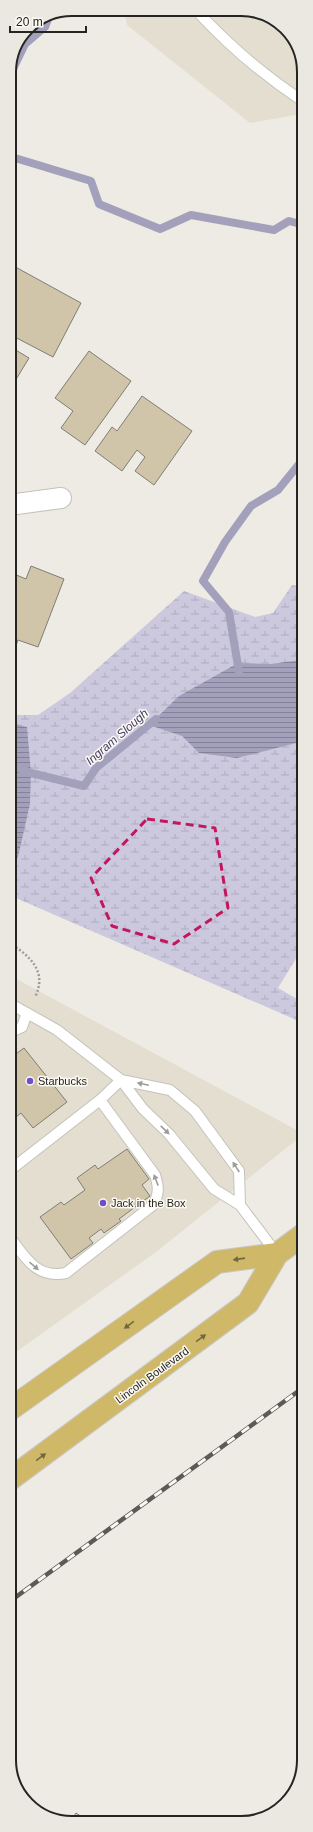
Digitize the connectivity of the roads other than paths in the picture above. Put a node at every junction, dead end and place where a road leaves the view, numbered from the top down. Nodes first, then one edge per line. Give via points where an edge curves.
1 (202, 16) edge
2 (297, 98) edge
3 (61, 498) dead end
4 (16, 504) edge
5 (16, 1007) edge
6 (27, 1013) junction
7 (16, 1030) edge
8 (121, 1080) junction
9 (100, 1100) junction
10 (16, 1166) edge
11 (240, 1205) junction
12 (297, 1239) edge
13 (16, 1245) edge
14 (277, 1254) junction
15 (16, 1405) edge
16 (16, 1475) edge

1 - 2 lane via 268,79
3 - 4 street
5 - 6 lane
6 - 7 lane via 22,1028
6 - 8 lane via 57,1030
8 - 9 lane
8 -> 11 lane via 143,1110 169,1134 214,1189
11 -> 8 lane via 239,1171 195,1111 170,1090
9 - 10 lane
13 -> 9 lane via 30,1262 47,1274 66,1273 153,1205 158,1197 155,1175
11 - 14 lane
12 - 14 main road, Lincoln Boulevard
14 -> 15 main road, Lincoln Boulevard via 218,1262
16 -> 14 main road, Lincoln Boulevard via 248,1304

